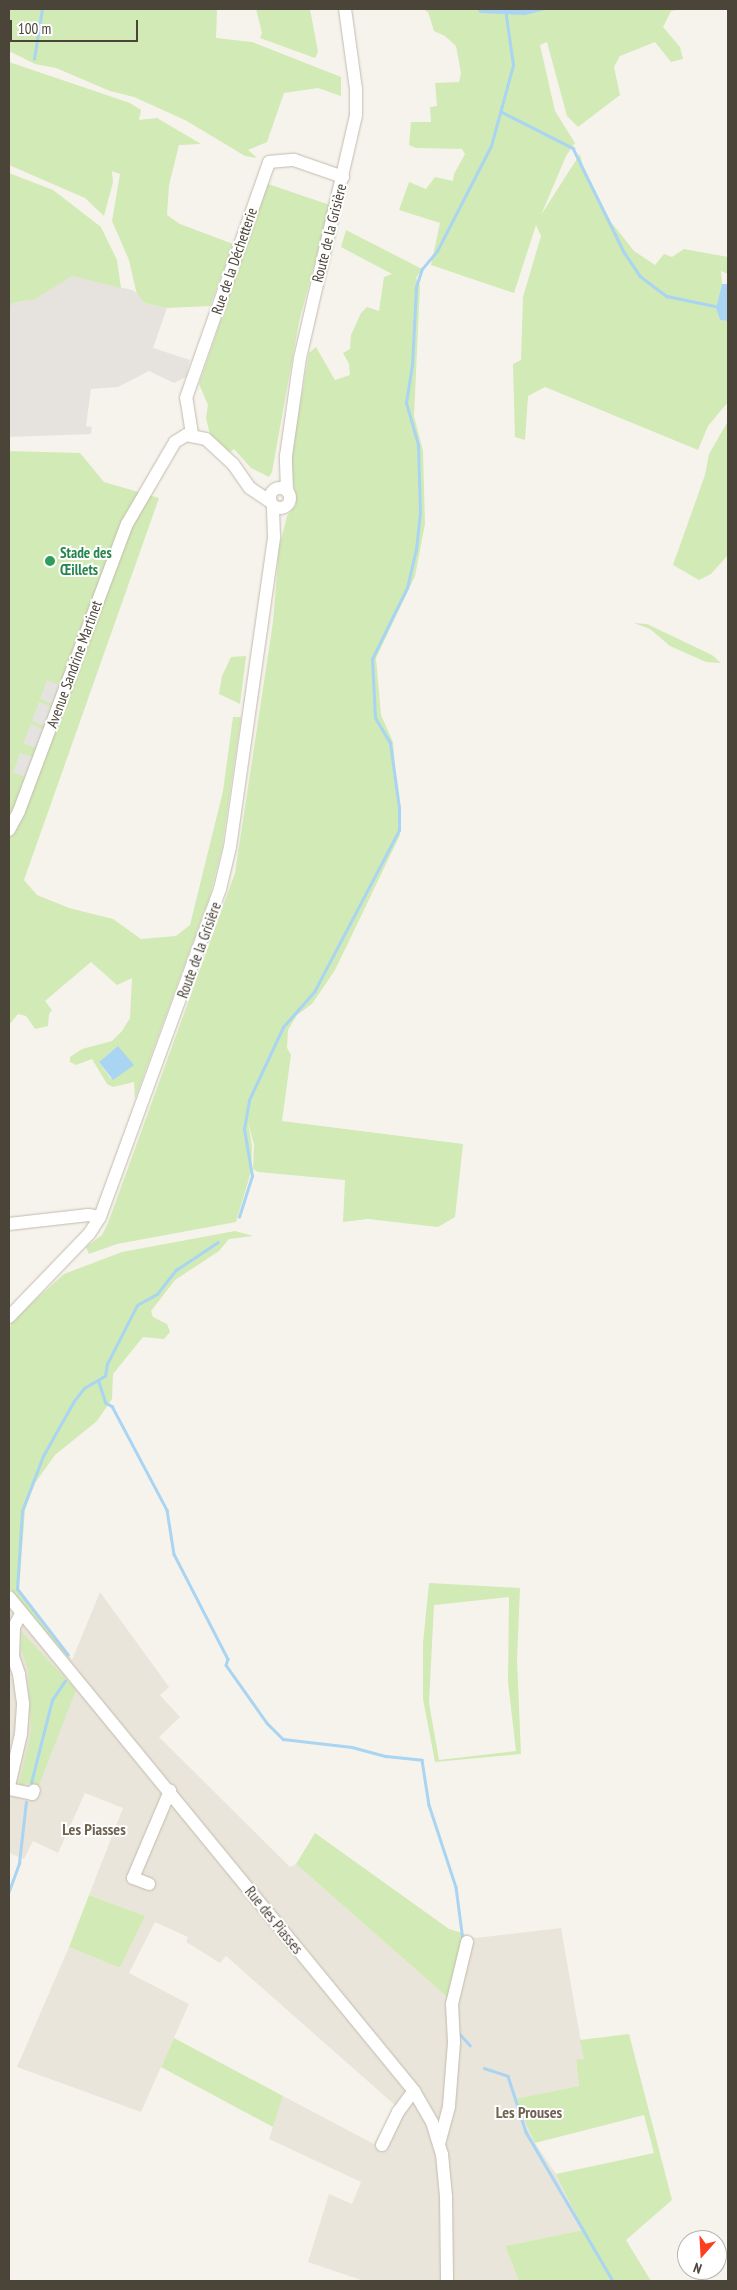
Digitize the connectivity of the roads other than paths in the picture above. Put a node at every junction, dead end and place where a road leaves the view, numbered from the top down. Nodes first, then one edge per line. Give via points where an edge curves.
1 (345, 9) edge
2 (343, 177) junction
3 (192, 434) junction
4 (277, 497) junction
5 (9, 830) edge
6 (100, 1217) junction
7 (9, 1224) edge
8 (9, 1317) edge
9 (9, 1597) edge
10 (22, 1614) junction
11 (9, 1788) edge
12 (34, 1790) dead end
13 (170, 1791) junction
14 (149, 1884) dead end
15 (467, 1942) dead end
16 (414, 2091) junction
17 (439, 2144) junction
18 (382, 2145) dead end
19 (447, 2281) edge

1 - 2 street, Route de la Grisière via 356,89 356,116
2 - 3 street, Rue de la Déchetterie via 294,160 269,162 186,398
2 - 4 street, Route de la Grisière via 300,358
3 - 4 street via 216,446 254,492
3 - 5 street, Avenue Sandrine Martinet via 175,442 127,524
4 - 6 street, Route de la Grisière via 230,847 220,888
6 - 7 street via 88,1215
6 - 8 street, Route de la Grisière via 89,1234
9 - 10 street, Rue des Piasses
10 - 11 street via 14,1627 13,1657 23,1703 21,1734
10 - 13 street, Rue des Piasses
11 - 12 street via 32,1794
13 - 14 street via 133,1878
13 - 16 street, Rue des Piasses
15 - 17 street via 452,2004 454,2042 449,2106
16 - 17 street, Rue des Piasses via 432,2122
16 - 18 street via 398,2112
17 - 19 street, Rue des Piasses via 446,2196

